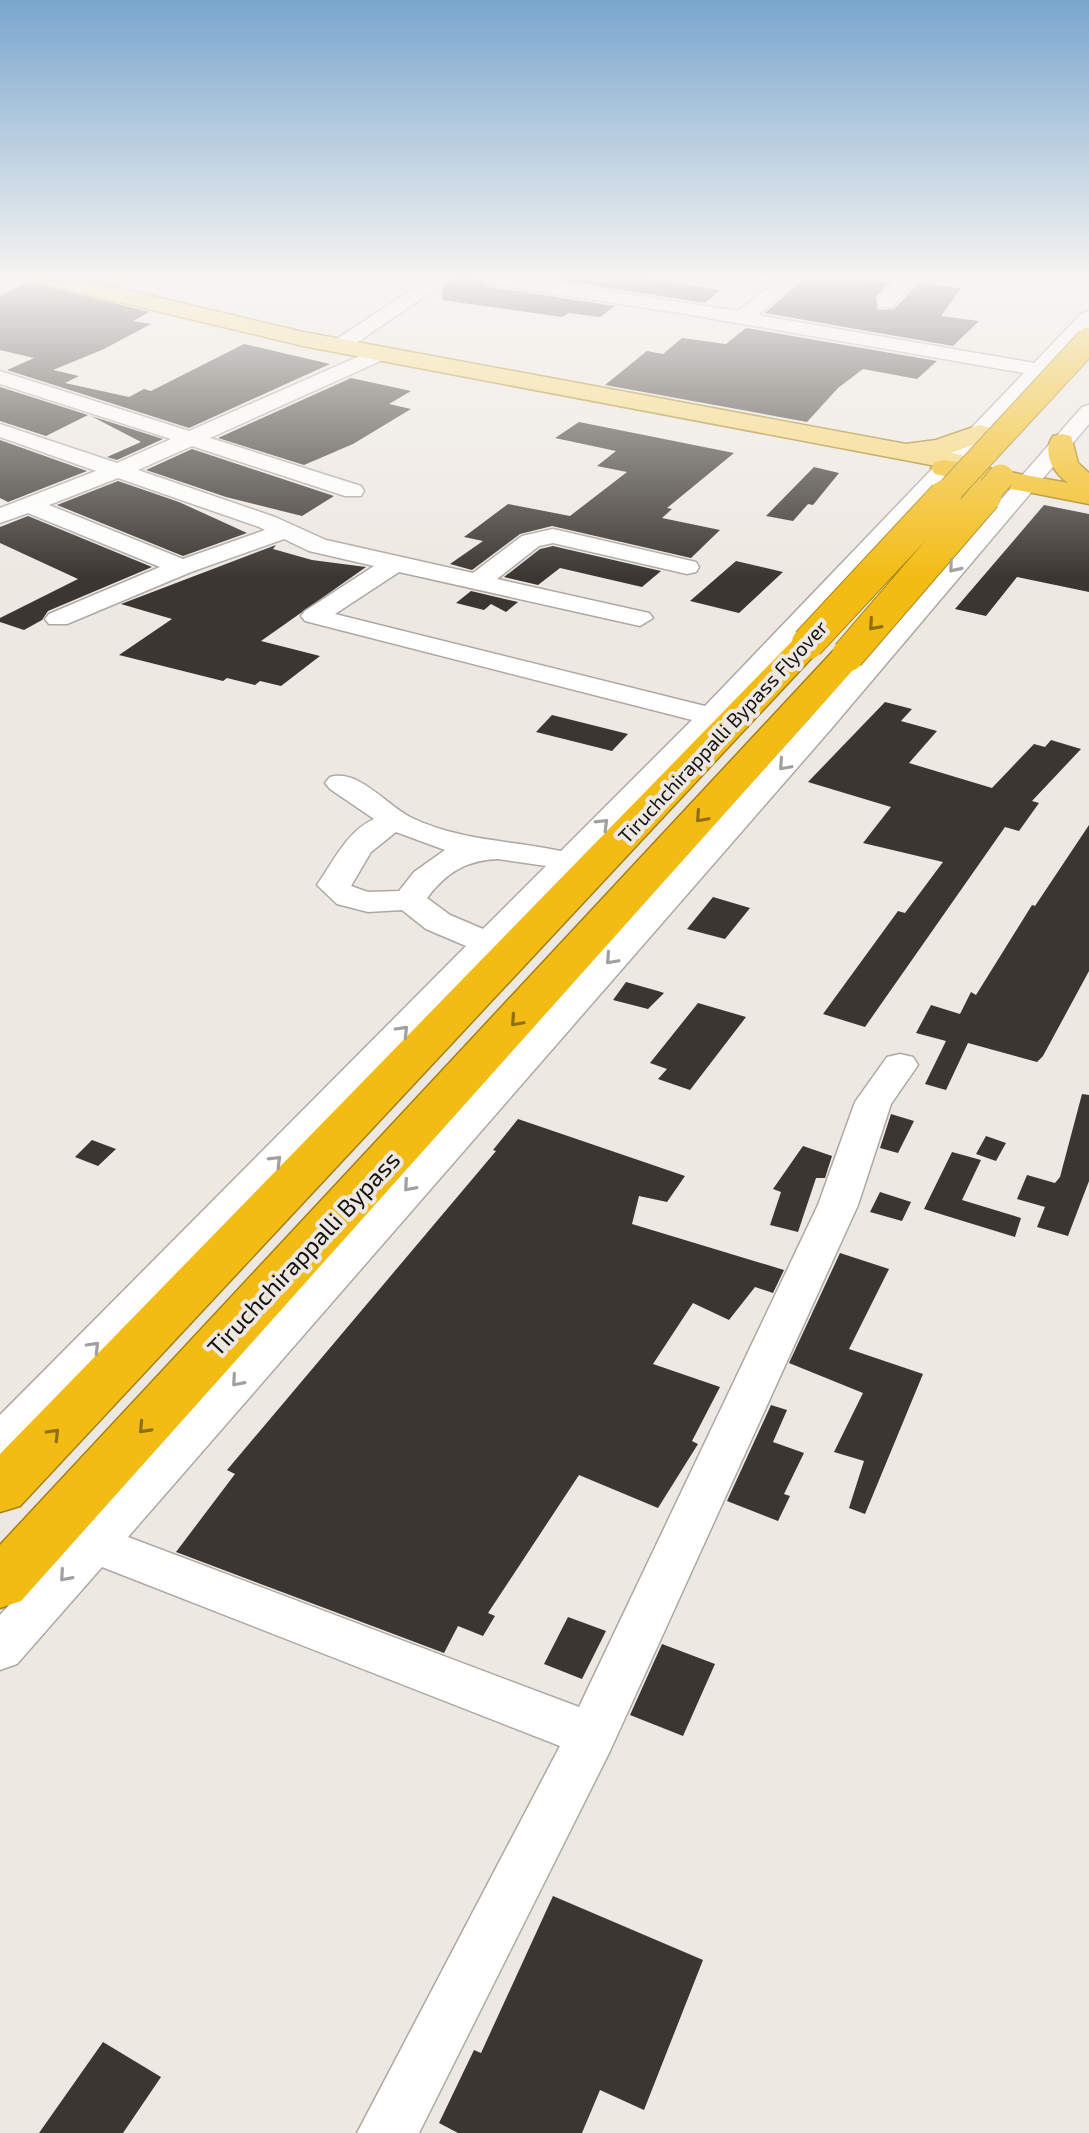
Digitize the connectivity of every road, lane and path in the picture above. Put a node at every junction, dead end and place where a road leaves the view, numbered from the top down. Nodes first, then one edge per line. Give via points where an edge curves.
1 (5, 379) edge
2 (325, 379) edge
3 (506, 379) edge
4 (1033, 379) edge
5 (1053, 379) edge
6 (1086, 379) edge
7 (1089, 411) edge
8 (0, 430) edge
9 (979, 433) junction
10 (193, 438) junction
11 (1062, 442) junction
12 (895, 455) junction
13 (116, 471) junction
14 (942, 472) junction
15 (1028, 480) junction
16 (1089, 485) edge
17 (353, 491) dead end
18 (1089, 496) edge
19 (1089, 502) edge
20 (30, 506) junction
21 (1004, 508) junction
22 (0, 516) edge
23 (285, 531) junction
24 (394, 564) junction
25 (182, 567) junction
26 (687, 567) dead end
27 (478, 581) junction
28 (640, 618) dead end
29 (58, 619) dead end
30 (711, 716) junction
31 (340, 783) dead end
32 (399, 823) junction
33 (471, 849) junction
34 (566, 861) junction
35 (409, 900) junction
36 (606, 922) joint
37 (488, 943) junction
38 (900, 1065) dead end
39 (351, 1105) junction
40 (0, 1443) edge
41 (0, 1490) edge
42 (94, 1544) junction
43 (0, 1584) edge
44 (0, 1649) edge
45 (592, 1735) junction
46 (387, 2133) edge

1 - 10 street
2 - 10 street
3 - 12 main road
4 - 9 street
5 - 39 highway, Tiruchchirappalli Bypass Flyover, bridge via 808,643
6 -> 36 highway, Tiruchchirappalli Bypass Flyover, bridge via 848,655
7 - 11 street
8 - 13 street
9 - 12 main road
9 - 14 street
10 - 13 street
10 - 17 street
11 - 15 street
11 - 16 highway via 1062,463
12 - 14 main road via 918,471
13 - 20 street
13 - 23 street
14 - 15 highway
14 - 30 street
15 - 16 highway
15 - 18 highway
15 - 21 street
19 - 21 highway via 1046,498
20 - 22 street
20 - 25 street
21 -> 42 street via 821,723
23 - 24 street via 318,546
23 - 25 street
24 - 27 street
24 - 30 street via 314,616
25 - 29 street
26 - 27 street via 553,536 540,537
27 - 28 street
34 -> 30 street
31 - 32 street
32 - 33 street
32 - 35 street via 374,830 333,885 352,899
33 - 34 street
33 - 35 street via 436,866
34 - 37 street
35 - 37 street via 438,922
36 -> 43 highway, Tiruchchirappalli Bypass
39 -> 37 street
38 - 45 street via 873,1102 838,1205
40 -> 39 street
41 -> 39 highway
42 -> 44 street
42 - 45 street
45 - 46 street

